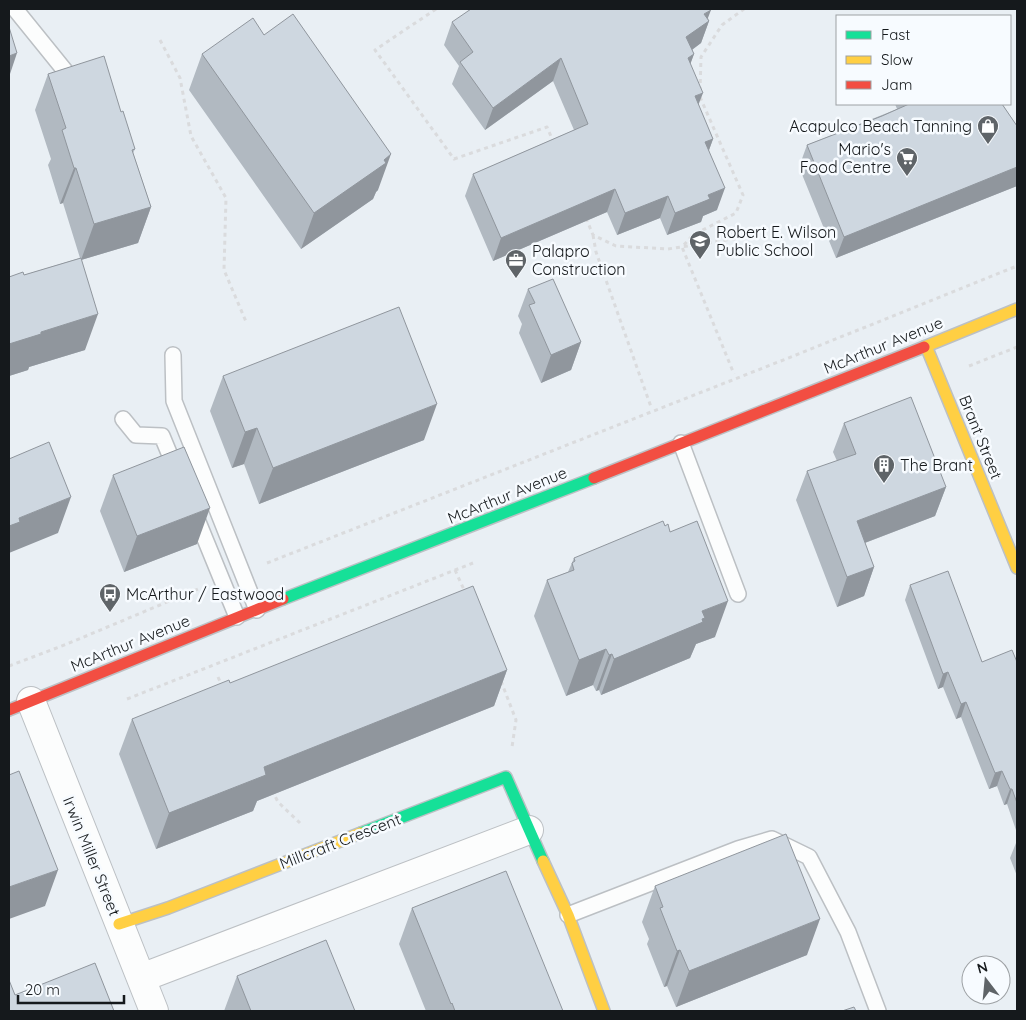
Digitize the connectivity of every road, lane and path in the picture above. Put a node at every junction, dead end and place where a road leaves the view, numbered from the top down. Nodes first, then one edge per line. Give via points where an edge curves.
1 (15, 9) edge
2 (436, 9) edge
3 (744, 9) edge
4 (160, 40) dead end
5 (66, 72) edge
6 (555, 145) edge
7 (585, 217) edge
8 (593, 235) junction
9 (746, 237) dead end
10 (682, 247) junction
11 (1017, 266) edge
12 (1017, 309) edge
13 (247, 324) dead end
14 (926, 346) junction
15 (173, 355) dead end
16 (734, 374) dead end
17 (651, 407) dead end
18 (123, 419) dead end
19 (681, 443) junction
20 (180, 480) edge
21 (188, 497) edge
22 (442, 538) junction
23 (1014, 549) edge
24 (1017, 568) edge
25 (242, 573) junction
26 (222, 580) junction
27 (738, 594) dead end
28 (468, 600) edge
29 (256, 610) junction
30 (238, 617) junction
31 (9, 666) edge
32 (498, 674) edge
33 (218, 677) dead end
34 (225, 694) edge
35 (20, 706) edge
36 (506, 777) junction
37 (270, 786) edge
38 (529, 830) junction
39 (328, 846) junction
40 (568, 915) junction
41 (119, 924) junction
42 (141, 978) junction
43 (154, 1011) edge
44 (604, 1011) edge
45 (878, 1011) edge

1 - 5 lane
2 - 6 path via 375,50 454,159 547,127
3 - 10 path via 722,25 701,57 700,98 743,195 736,213 693,236
4 - 13 path via 180,78 191,136 226,198 224,270
7 - 8 path
8 - 10 path via 616,246 668,250
8 - 17 path via 596,252
9 - 10 path
10 - 16 path
11 - 25 path
12 - 14 main road, McArthur Avenue
14 - 19 main road, McArthur Avenue
14 - 23 main road, Brant Street
15 - 25 lane via 174,402
18 - 20 lane via 136,434 162,436
19 - 22 main road, McArthur Avenue
19 - 27 lane
21 - 26 lane
22 - 28 path
22 - 29 main road, McArthur Avenue
23 - 24 main road, Brant Street
25 - 29 lane
26 - 30 lane
26 - 31 path
29 - 30 main road, McArthur Avenue
30 - 35 main road, McArthur Avenue
32 - 36 path via 516,720
33 - 34 path
35 - 41 street, Irwin Miller Street
36 - 38 main road
36 - 39 main road, Millcraft Crescent
37 - 39 path via 278,802
38 - 40 main road
38 - 42 street
39 - 41 main road, Millcraft Crescent
40 - 44 main road
40 - 45 lane via 772,839 809,857 848,932
41 - 42 street, Irwin Miller Street
42 - 43 street, Irwin Miller Street

